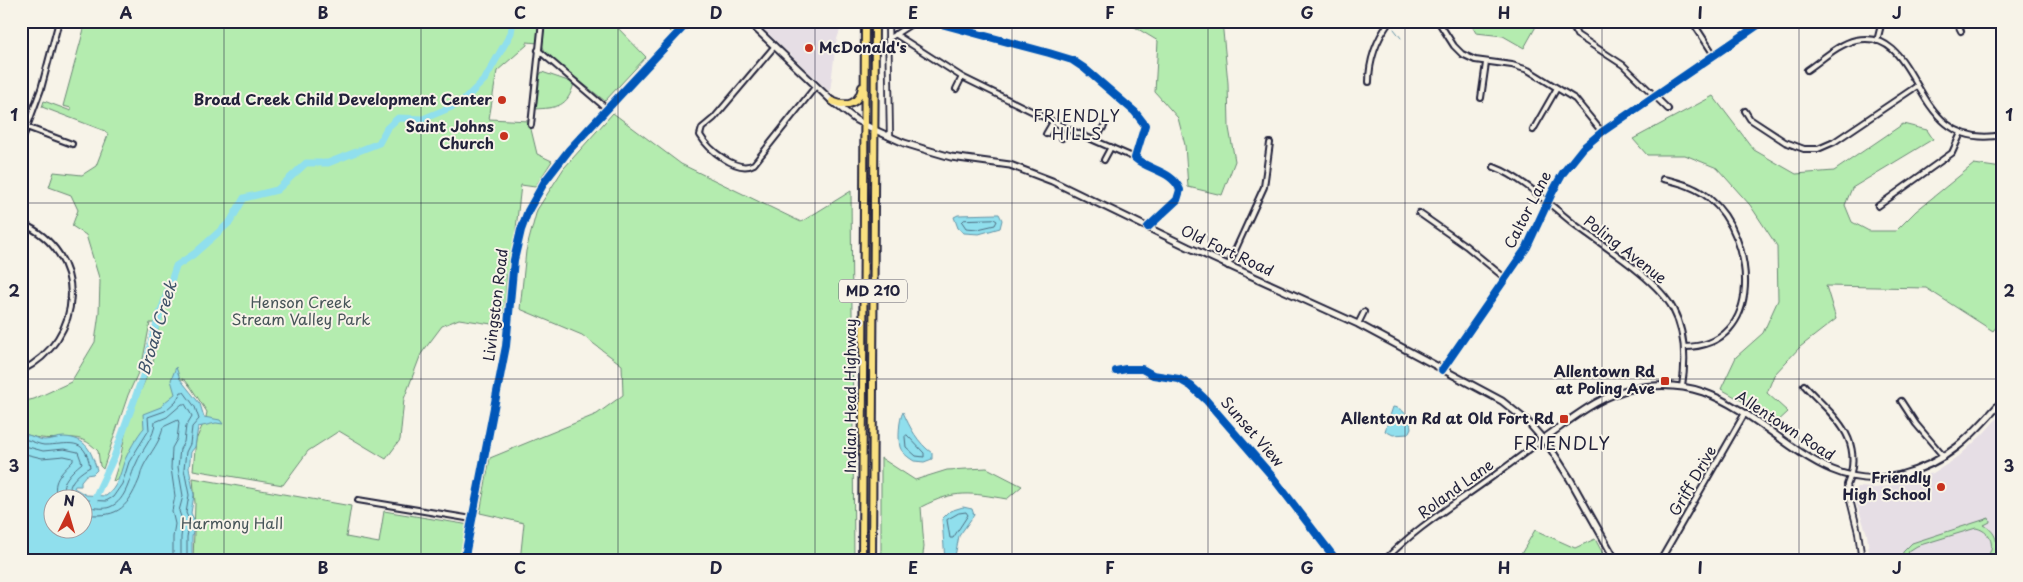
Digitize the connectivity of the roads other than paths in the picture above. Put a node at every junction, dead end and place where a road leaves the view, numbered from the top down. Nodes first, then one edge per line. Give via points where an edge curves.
1 (59, 21) edge
2 (542, 21) edge
3 (689, 21) edge
4 (748, 21) edge
5 (865, 21) edge
6 (875, 21) edge
7 (888, 21) edge
8 (916, 21) edge
9 (930, 21) edge
10 (1390, 21) edge
11 (1438, 21) edge
12 (1577, 21) edge
13 (1692, 21) edge
14 (1764, 21) edge
15 (1882, 21) edge
16 (1956, 21) edge
17 (1961, 31) dead end
18 (895, 34) junction
19 (888, 39) junction
20 (1877, 41) junction
21 (774, 47) junction
22 (538, 50) junction
23 (1714, 55) junction
24 (1486, 63) junction
25 (1807, 70) dead end
26 (865, 71) junction
27 (962, 77) junction
28 (1369, 82) dead end
29 (816, 86) junction
30 (1918, 86) junction
31 (1557, 88) junction
32 (956, 89) dead end
33 (1656, 96) junction
34 (1482, 98) dead end
35 (832, 102) junction
36 (607, 109) junction
37 (1668, 109) dead end
38 (1745, 111) dead end
39 (1053, 122) junction
40 (864, 124) junction
41 (21, 125) edge
42 (531, 125) dead end
43 (1104, 126) dead end
44 (27, 128) junction
45 (1068, 129) junction
46 (875, 130) junction
47 (1533, 130) dead end
48 (1602, 132) junction
49 (1961, 133) junction
50 (1046, 134) dead end
51 (2002, 135) edge
52 (890, 137) junction
53 (1062, 138) dead end
54 (1094, 140) junction
55 (21, 143) edge
56 (1270, 143) dead end
57 (72, 144) dead end
58 (1111, 147) junction
59 (1134, 158) junction
60 (1104, 160) dead end
61 (1494, 167) dead end
62 (1663, 179) dead end
63 (1547, 203) junction
64 (1878, 206) dead end
65 (1419, 214) dead end
66 (21, 223) edge
67 (1148, 227) junction
68 (1228, 266) junction
69 (1506, 279) junction
70 (1364, 312) dead end
71 (1358, 324) junction
72 (1684, 347) junction
73 (1442, 370) junction
74 (21, 371) edge
75 (1116, 371) dead end
76 (1804, 385) dead end
77 (1682, 387) junction
78 (1901, 401) dead end
79 (2002, 401) edge
80 (1745, 413) junction
81 (1543, 439) junction
82 (1944, 457) junction
83 (1850, 477) junction
84 (358, 500) dead end
85 (472, 519) junction
86 (464, 561) edge
87 (862, 561) edge
88 (872, 561) edge
89 (1337, 561) edge
90 (1384, 561) edge
91 (1616, 561) edge
92 (1660, 561) edge
93 (1862, 561) edge

1 - 44 street via 42,89
2 - 22 street
3 - 36 main road, Livingston Road
4 - 21 main road, Old Fort Road
5 - 26 highway, Indian Head Highway / MD 210
6 - 46 highway, Indian Head Highway / MD 210
7 - 19 street
8 - 18 street
9 - 59 street via 1062,56 1084,68 1144,122 1145,129
10 - 28 street via 1375,48
11 - 24 street via 1462,54
12 - 33 street via 1574,29 1577,35 1623,65
13 - 23 street
14 - 23 street, Caltor Lane
15 - 20 street
16 - 17 street
18 - 19 street
18 - 27 street
19 - 52 street
20 - 25 street via 1850,42
20 - 30 street via 1898,54
21 - 29 main road, Old Fort Road
21 - 29 street via 702,128 700,135 705,142 730,163 748,168
22 - 36 street
22 - 42 street
23 - 33 street, Caltor Lane
24 - 31 street via 1518,66
24 - 34 street
26 - 35 highway via 858,100 849,105
26 - 40 highway, Indian Head Highway / MD 210
27 - 32 street
27 - 39 street
29 - 35 main road, Old Fort Road
30 - 38 street via 1839,139 1818,149 1804,149 1785,142 1750,119
30 - 49 street via 1944,123
31 - 47 street
31 - 48 street via 1580,104
33 - 37 street
33 - 48 street, Caltor Lane
35 - 40 main road, Old Fort Road
36 - 85 main road, Livingston Road via 549,175 521,230 513,268 505,355
39 - 45 street
39 - 50 street
40 - 46 main road, Old Fort Road
40 - 87 highway, Indian Head Highway / MD 210
41 - 44 street
43 - 54 street
44 - 55 street
44 - 57 street
45 - 53 street
45 - 54 street
46 - 52 main road, Old Fort Road
46 - 88 highway, Indian Head Highway / MD 210
48 - 63 street, Caltor Lane via 1570,163
49 - 51 street via 1987,137
49 - 64 street via 1952,154
52 - 67 main road, Old Fort Road via 944,155 1020,168
54 - 58 street
56 - 68 street via 1264,187
58 - 59 street
58 - 60 street
59 - 67 street via 1168,176 1180,190 1177,200
61 - 63 street, Poling Avenue via 1509,173
62 - 72 street via 1695,189 1716,204 1734,231 1746,268 1742,304 1733,324 1714,341
63 - 69 street, Caltor Lane via 1532,238
63 - 72 street, Poling Avenue via 1662,294 1676,315
65 - 69 street
66 - 74 street via 45,236 53,245 67,270 72,297 69,318 60,337 39,360
67 - 68 main road, Old Fort Road
68 - 71 main road, Old Fort Road
69 - 73 street, Caltor Lane
70 - 71 street
71 - 73 main road, Old Fort Road
72 - 77 street, Poling Avenue
73 - 81 main road, Old Fort Road via 1513,409
75 - 89 street, Sunset View via 1142,369 1153,375 1179,379 1191,386 1271,475
76 - 83 street via 1842,426 1850,440 1854,458
77 - 80 main road, Allentown Road via 1715,397
77 - 81 main road, Allentown Road via 1647,386 1616,393 1588,407
78 - 82 street
79 - 82 main road, Allentown Road via 1967,440
80 - 83 main road, Allentown Road via 1822,466
80 - 92 street, Griff Drive
81 - 90 street, Roland Lane via 1457,500
81 - 91 main road, Old Fort Road via 1570,478
82 - 83 main road, Allentown Road via 1895,476 1877,479
83 - 93 street via 1848,492
84 - 85 street
85 - 86 main road, Livingston Road

